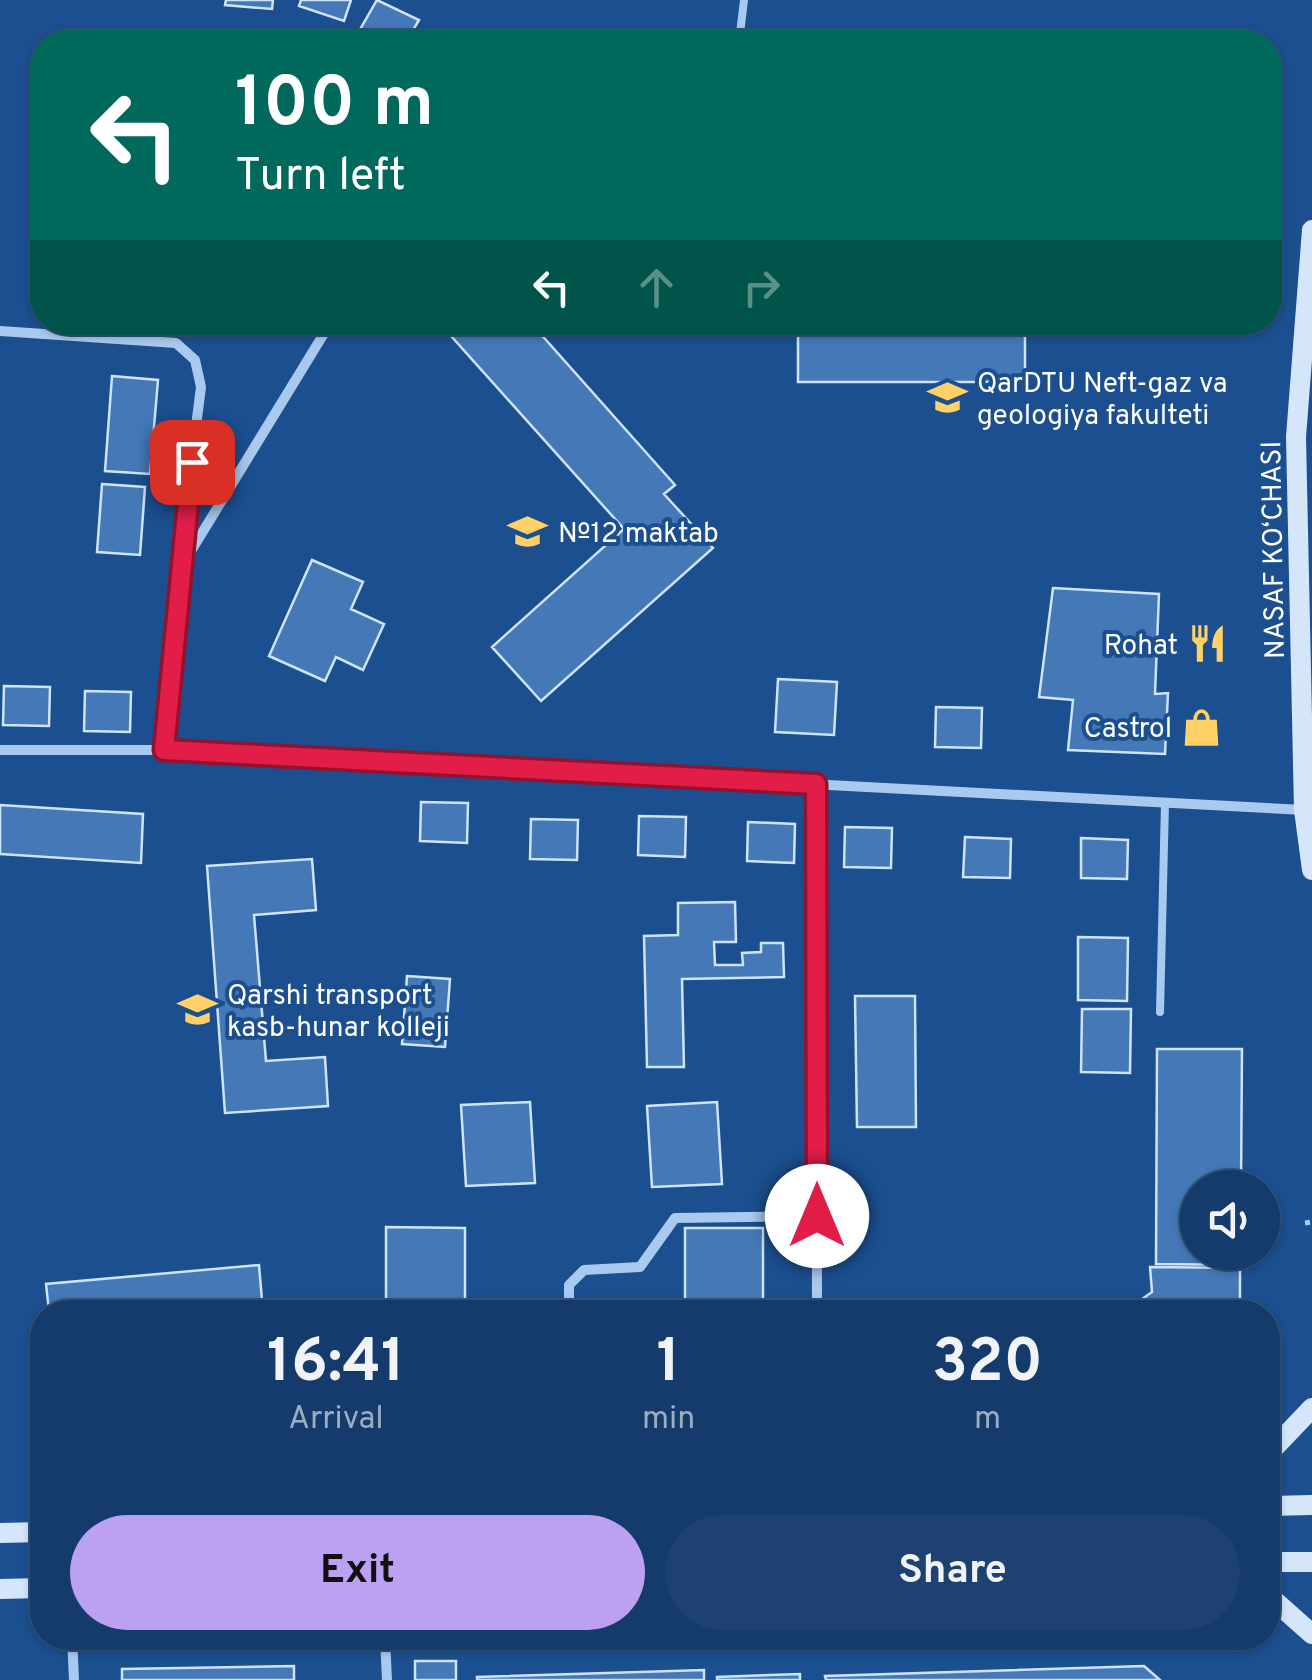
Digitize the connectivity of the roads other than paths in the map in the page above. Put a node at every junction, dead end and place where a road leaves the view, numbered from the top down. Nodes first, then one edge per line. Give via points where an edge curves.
1 (744, 0) edge
2 (740, 30) edge
3 (1312, 230) edge
4 (0, 331) edge
5 (30, 333) edge
6 (59, 335) edge
7 (323, 335) edge
8 (177, 575) junction
9 (0, 750) edge
10 (164, 750) junction
11 (816, 784) junction
12 (1165, 803) junction
13 (1304, 810) junction
14 (1312, 870) edge
15 (1160, 1012) dead end
16 (817, 1216) junction
17 (569, 1300) edge
18 (817, 1300) edge
19 (1312, 1408) edge
20 (1280, 1441) edge
21 (1280, 1506) edge
22 (1312, 1506) edge
23 (30, 1532) edge
24 (0, 1533) edge
25 (1280, 1562) edge
26 (1312, 1562) edge
27 (30, 1588) edge
28 (0, 1589) edge
29 (1280, 1606) edge
30 (1312, 1634) edge
31 (73, 1650) edge
32 (386, 1650) edge
33 (74, 1680) edge
34 (387, 1680) edge

1 - 2 lane
3 - 13 main road, NASAF KO‘CHASI via 1296,437
4 - 5 street
6 - 8 street via 176,343 195,360 201,387
7 - 8 street
8 - 10 street
9 - 10 street
10 - 11 street
11 - 12 street
11 - 16 street
12 - 13 street
12 - 15 lane
13 - 14 main road, NASAF KO‘CHASI
16 - 17 street via 676,1218 640,1267 584,1270 569,1286
16 - 18 street
19 - 20 main road
21 - 22 main road
23 - 24 main road
25 - 26 main road
27 - 28 main road
29 - 30 main road
31 - 33 street
32 - 34 street

